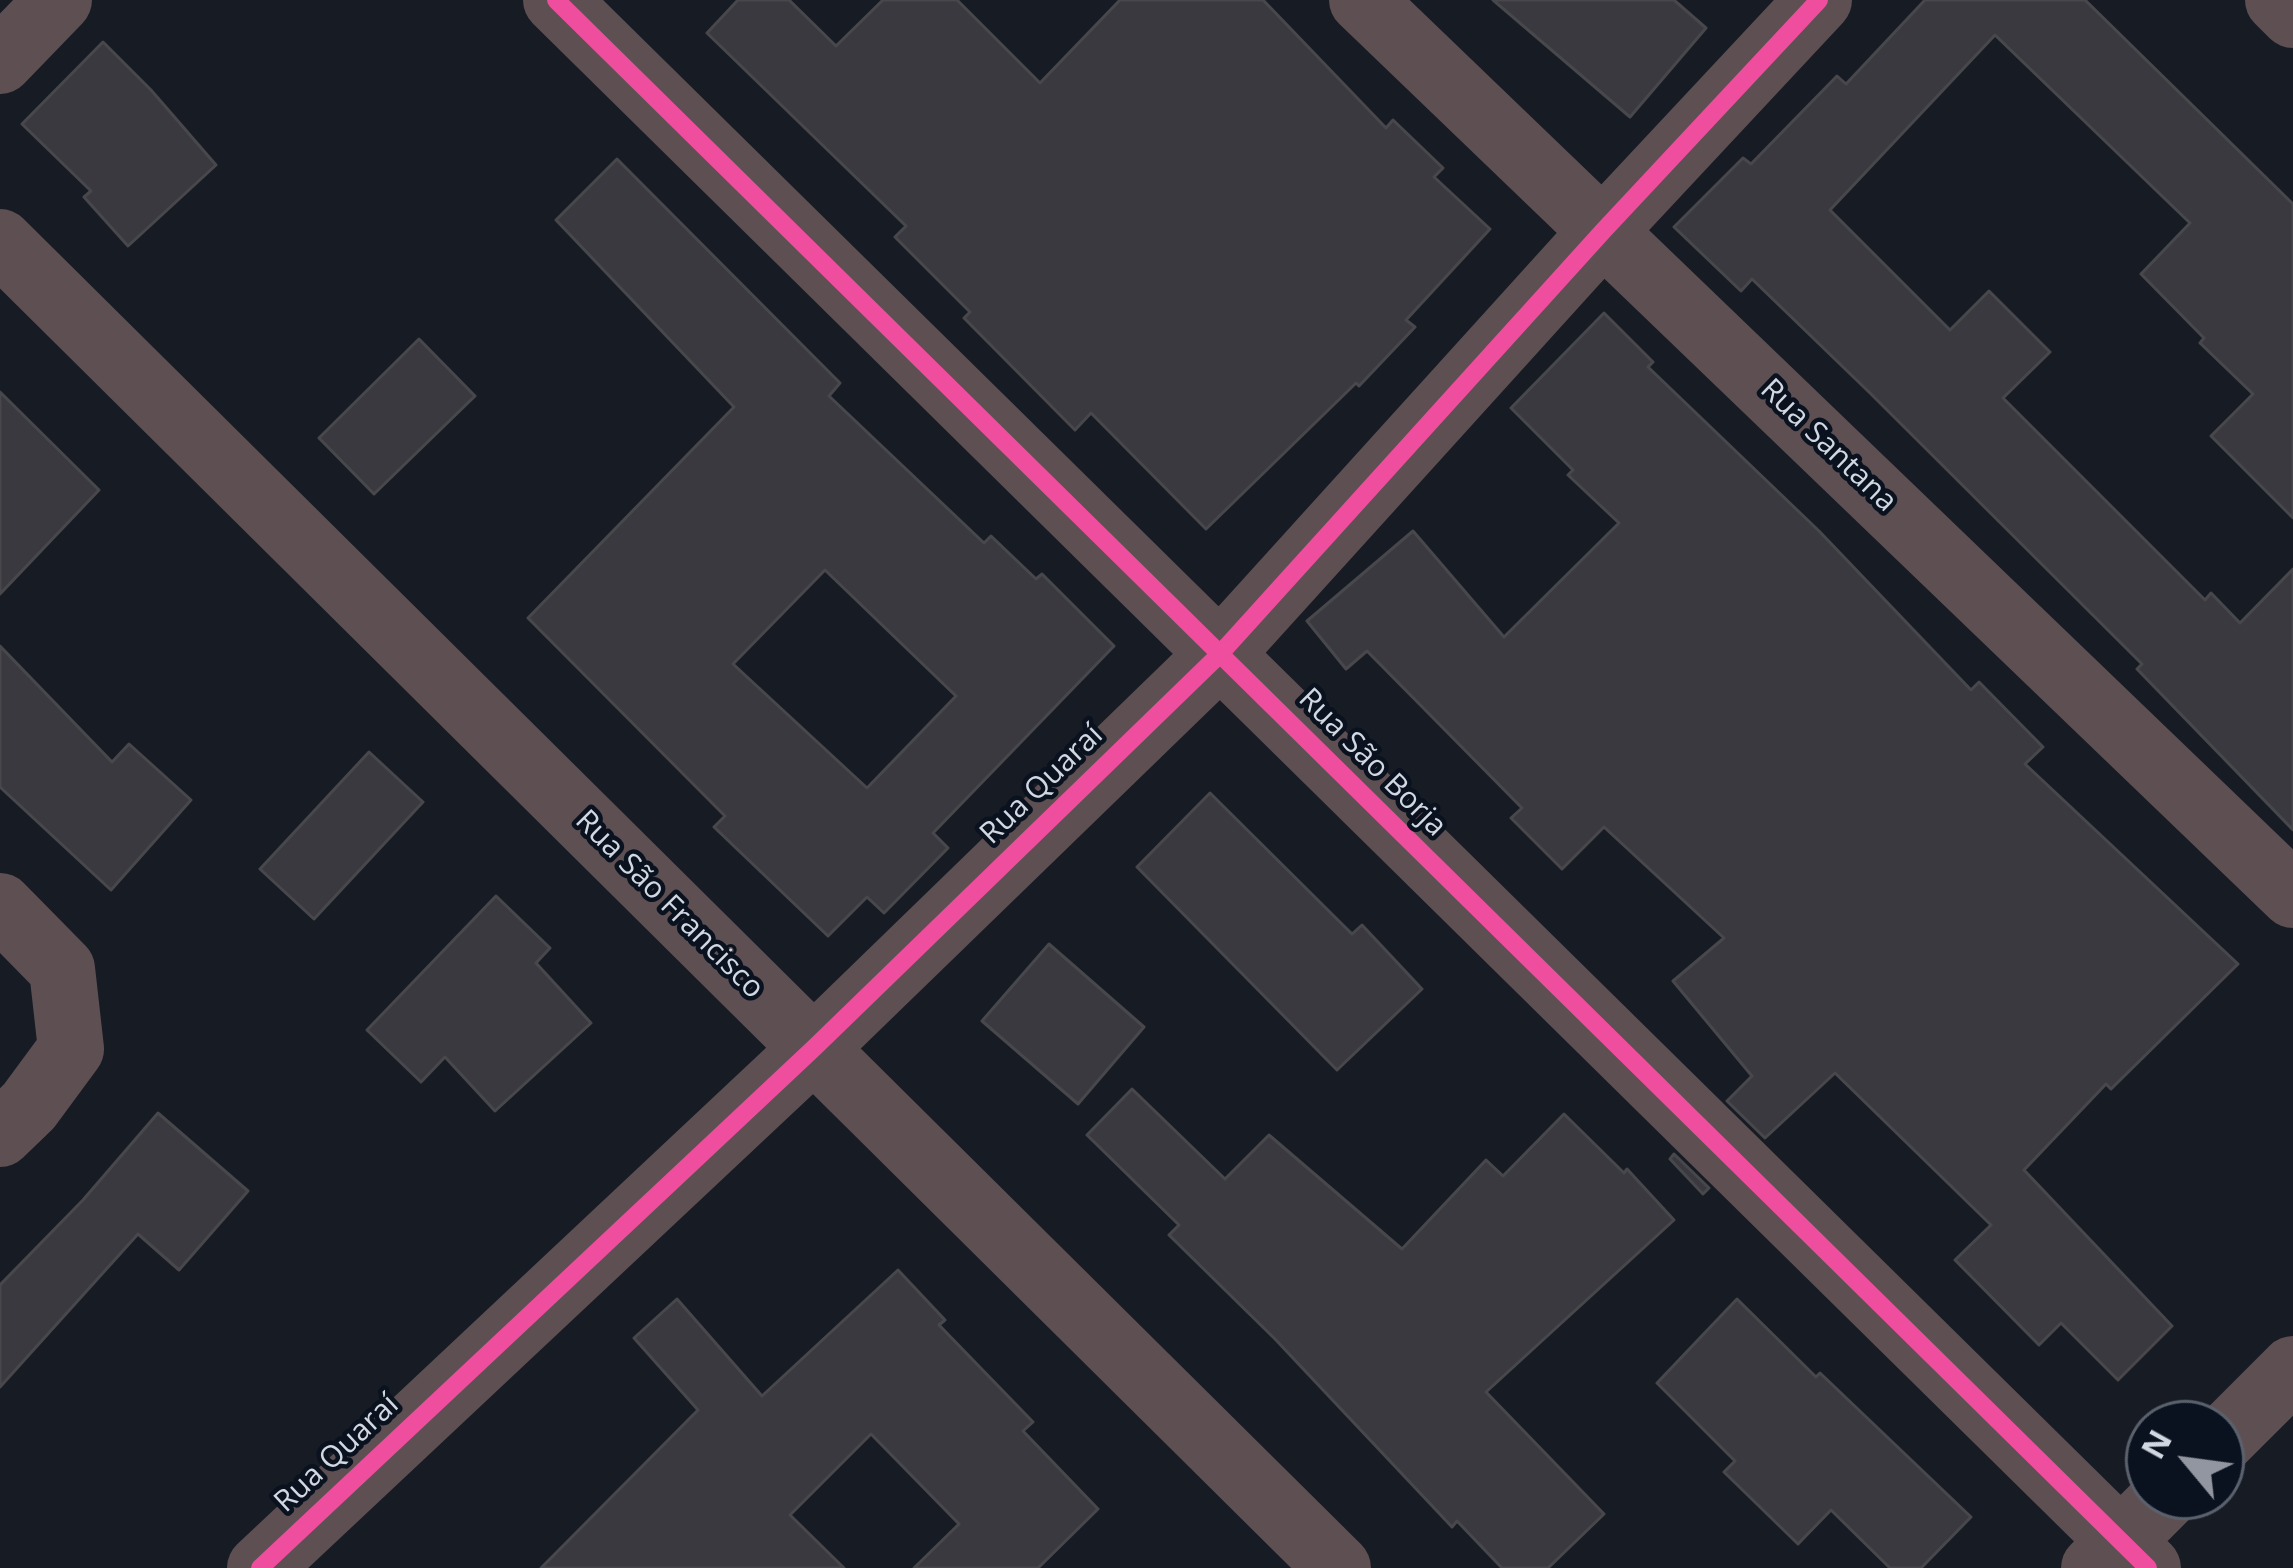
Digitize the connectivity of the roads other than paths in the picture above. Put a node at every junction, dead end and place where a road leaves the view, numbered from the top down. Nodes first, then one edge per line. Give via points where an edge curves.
1 (59, 0) edge
2 (556, 0) edge
3 (1362, 0) edge
4 (1820, 0) edge
5 (2278, 0) edge
6 (2293, 15) edge
7 (0, 62) edge
8 (1604, 230) junction
9 (0, 242) edge
10 (1219, 655) junction
11 (2293, 895) edge
12 (0, 906) edge
13 (814, 1048) junction
14 (15, 1120) edge
15 (2293, 1369) edge
16 (2245, 1417) edge
17 (2149, 1520) edge
18 (2121, 1559) edge
19 (260, 1568) edge
20 (1338, 1568) edge

1 - 7 street
2 - 10 street, Rua São Borja
3 - 8 street, Rua Santana
4 - 8 street, Rua Quaraí
5 - 6 street
8 - 10 street, Rua Quaraí
8 - 11 street, Rua Santana
9 - 13 street, Rua São Francisco
10 - 13 street, Rua Quaraí
10 - 18 street, Rua São Borja
12 - 14 street via 62,969 71,1049
13 - 19 street, Rua Quaraí
13 - 20 street, Rua São Francisco
15 - 16 street
17 - 18 street

